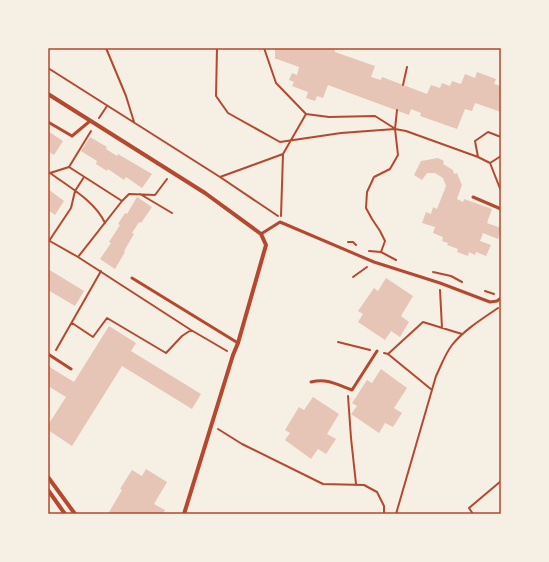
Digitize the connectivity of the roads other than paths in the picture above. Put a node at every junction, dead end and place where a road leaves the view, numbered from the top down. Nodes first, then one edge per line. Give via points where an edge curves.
1 (48, 94) edge
2 (90, 121) junction
3 (48, 122) edge
4 (190, 184) junction
5 (187, 188) dead end
6 (473, 197) dead end
7 (217, 202) junction
8 (215, 207) dead end
9 (501, 209) edge
10 (261, 234) junction
11 (132, 278) dead end
12 (501, 298) edge
13 (238, 344) junction
14 (377, 351) road end
15 (48, 354) edge
16 (71, 369) dead end
17 (310, 382) dead end
18 (48, 477) edge
19 (48, 490) edge
20 (65, 514) edge
21 (75, 514) edge
22 (184, 514) edge

1 - 2 street
2 - 3 lane via 72,136
2 - 4 street
4 - 5 lane
4 - 7 street
6 - 9 lane
7 - 8 lane
7 - 10 street
10 - 12 lane via 280,222 374,262 490,302 497,302
10 - 13 street via 266,244
11 - 13 lane
13 - 22 street
14 - 17 lane via 352,390 331,382
15 - 16 lane
18 - 21 street
19 - 20 street

